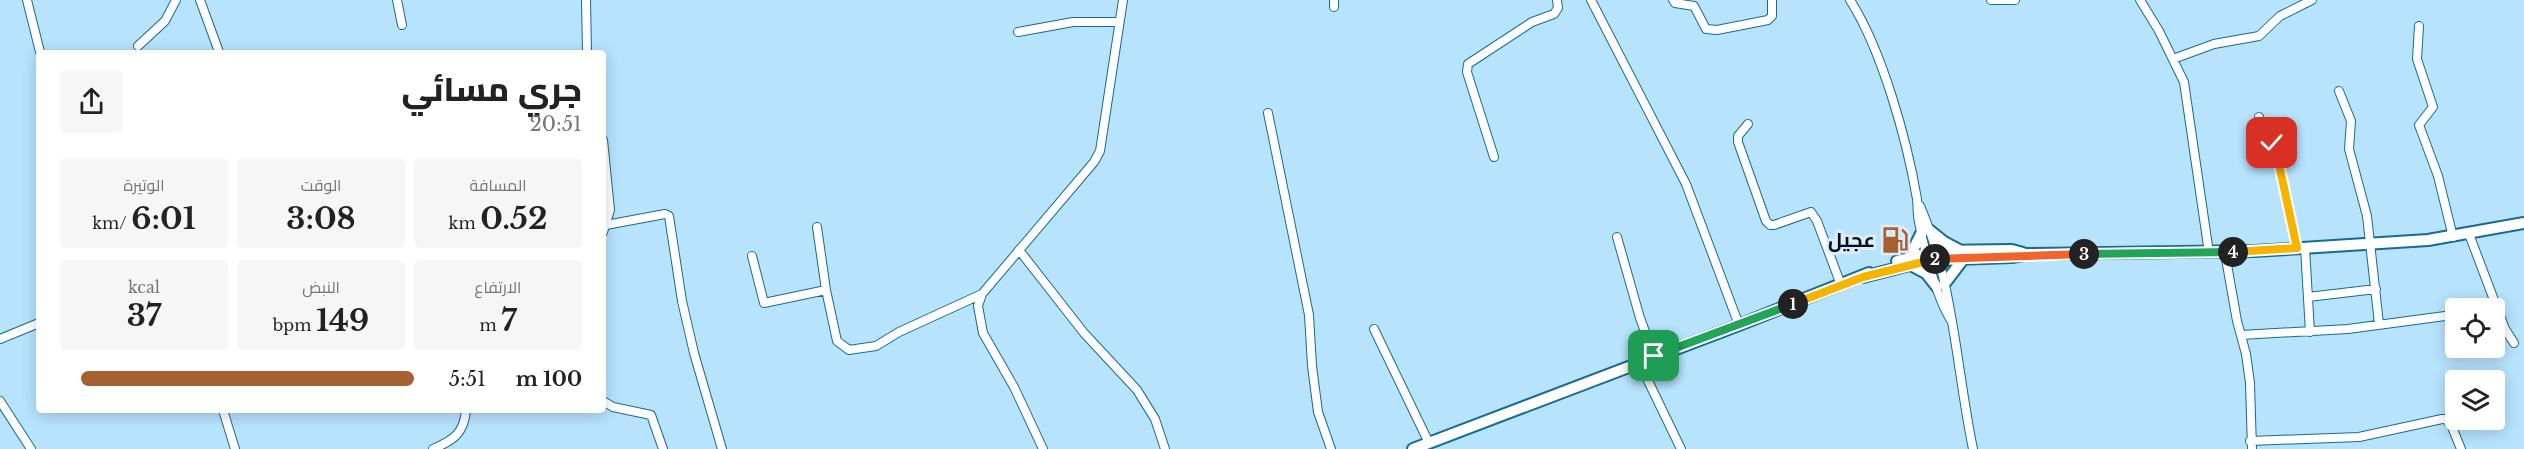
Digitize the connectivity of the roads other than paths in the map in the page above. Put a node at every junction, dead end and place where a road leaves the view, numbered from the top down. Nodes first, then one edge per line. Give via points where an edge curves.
1 (27, 0) edge
2 (176, 0) edge
3 (200, 0) edge
4 (397, 0) edge
5 (586, 0) edge
6 (1124, 0) edge
7 (1557, 0) edge
8 (1591, 0) edge
9 (1673, 0) edge
10 (1772, 0) edge
11 (1850, 0) edge
12 (1992, 0) edge
13 (2015, 0) edge
14 (2140, 0) edge
15 (2312, 0) edge
16 (1118, 22) junction
17 (402, 25) dead end
18 (2419, 26) dead end
19 (1018, 32) dead end
20 (138, 46) dead end
21 (40, 50) edge
22 (218, 50) edge
23 (587, 50) edge
24 (2173, 59) junction
25 (2339, 91) dead end
26 (1268, 113) dead end
27 (2259, 117) dead end
28 (1748, 124) dead end
29 (1494, 157) dead end
30 (606, 170) edge
31 (2524, 223) edge
32 (606, 225) edge
33 (817, 227) dead end
34 (606, 229) edge
35 (1925, 232) junction
36 (2469, 234) junction
37 (1617, 237) dead end
38 (2453, 237) junction
39 (2370, 243) junction
40 (2301, 248) junction
41 (1020, 250) junction
42 (2209, 253) junction
43 (2225, 253) junction
44 (1962, 254) junction
45 (1932, 255) junction
46 (752, 256) dead end
47 (1910, 260) junction
48 (1841, 285) junction
49 (1941, 285) junction
50 (2376, 289) junction
51 (826, 290) junction
52 (981, 294) junction
53 (2308, 297) junction
54 (2445, 316) dead end
55 (36, 324) edge
56 (2379, 324) junction
57 (1739, 325) junction
58 (1374, 329) dead end
59 (2310, 332) junction
60 (2241, 335) junction
61 (0, 339) edge
62 (2514, 342) dead end
63 (1654, 356) junction
64 (1639, 362) junction
65 (0, 401) edge
66 (606, 403) edge
67 (224, 413) edge
68 (466, 413) edge
69 (1429, 443) junction
70 (2251, 445) edge
71 (31, 449) edge
72 (235, 449) edge
73 (433, 449) edge
74 (663, 449) edge
75 (722, 449) edge
76 (1043, 449) edge
77 (1165, 449) edge
78 (1331, 449) edge
79 (1413, 449) edge
80 (1681, 449) edge
81 (1973, 449) edge
82 (2461, 449) edge

1 - 21 street
2 - 20 street via 165,21
3 - 22 street
4 - 17 street
5 - 23 street
6 - 16 street
7 - 29 street via 1554,14 1532,22 1468,64 1467,72
8 - 57 street via 1686,184
9 - 10 street via 1694,6 1706,29 1718,30 1768,20 1772,16
11 - 35 street via 1872,42 1889,94
12 - 13 street
14 - 24 street
15 - 24 street via 2280,16 2259,36 2214,44
16 - 19 street via 1073,22
16 - 41 street via 1100,151
18 - 38 street via 2417,59 2433,107 2419,125 2438,176
24 - 42 street via 2184,82
25 - 39 street via 2351,121 2349,149
26 - 78 street via 1309,315 1318,412
27 - 40 street via 2278,160
28 - 48 street via 1738,142 1768,224 1811,212
30 - 32 street via 610,210
31 - 36 main road
33 - 51 street
34 - 75 street via 669,216 687,322
35 - 44 main road
35 - 45 street
35 - 47 main road
36 - 38 main road
36 - 62 street
37 - 63 street
38 - 39 main road
39 - 40 main road
39 - 50 street
40 - 43 main road
40 - 53 street
41 - 52 street
41 - 77 street via 1084,333 1137,390 1155,419
42 - 43 main road
42 - 44 main road via 2028,254 2012,250
43 - 60 street
44 - 45 main road
44 - 49 main road
45 - 47 main road
45 - 49 street
46 - 51 street via 764,303
47 - 48 main road
47 - 49 main road
48 - 57 main road
49 - 81 street via 1945,312 1952,322
50 - 53 street
50 - 56 street
51 - 52 street via 837,341 849,350 876,346
52 - 76 street via 978,318 983,333
53 - 59 street
54 - 56 street
55 - 61 street
56 - 59 street
57 - 63 main road
58 - 69 street
59 - 60 street
60 - 70 street via 2250,383
63 - 64 main road
64 - 69 main road
64 - 80 street
65 - 71 street
66 - 74 street via 651,415
67 - 72 street
68 - 73 street via 458,436
69 - 79 main road
70 - 82 street via 2359,437 2446,419

